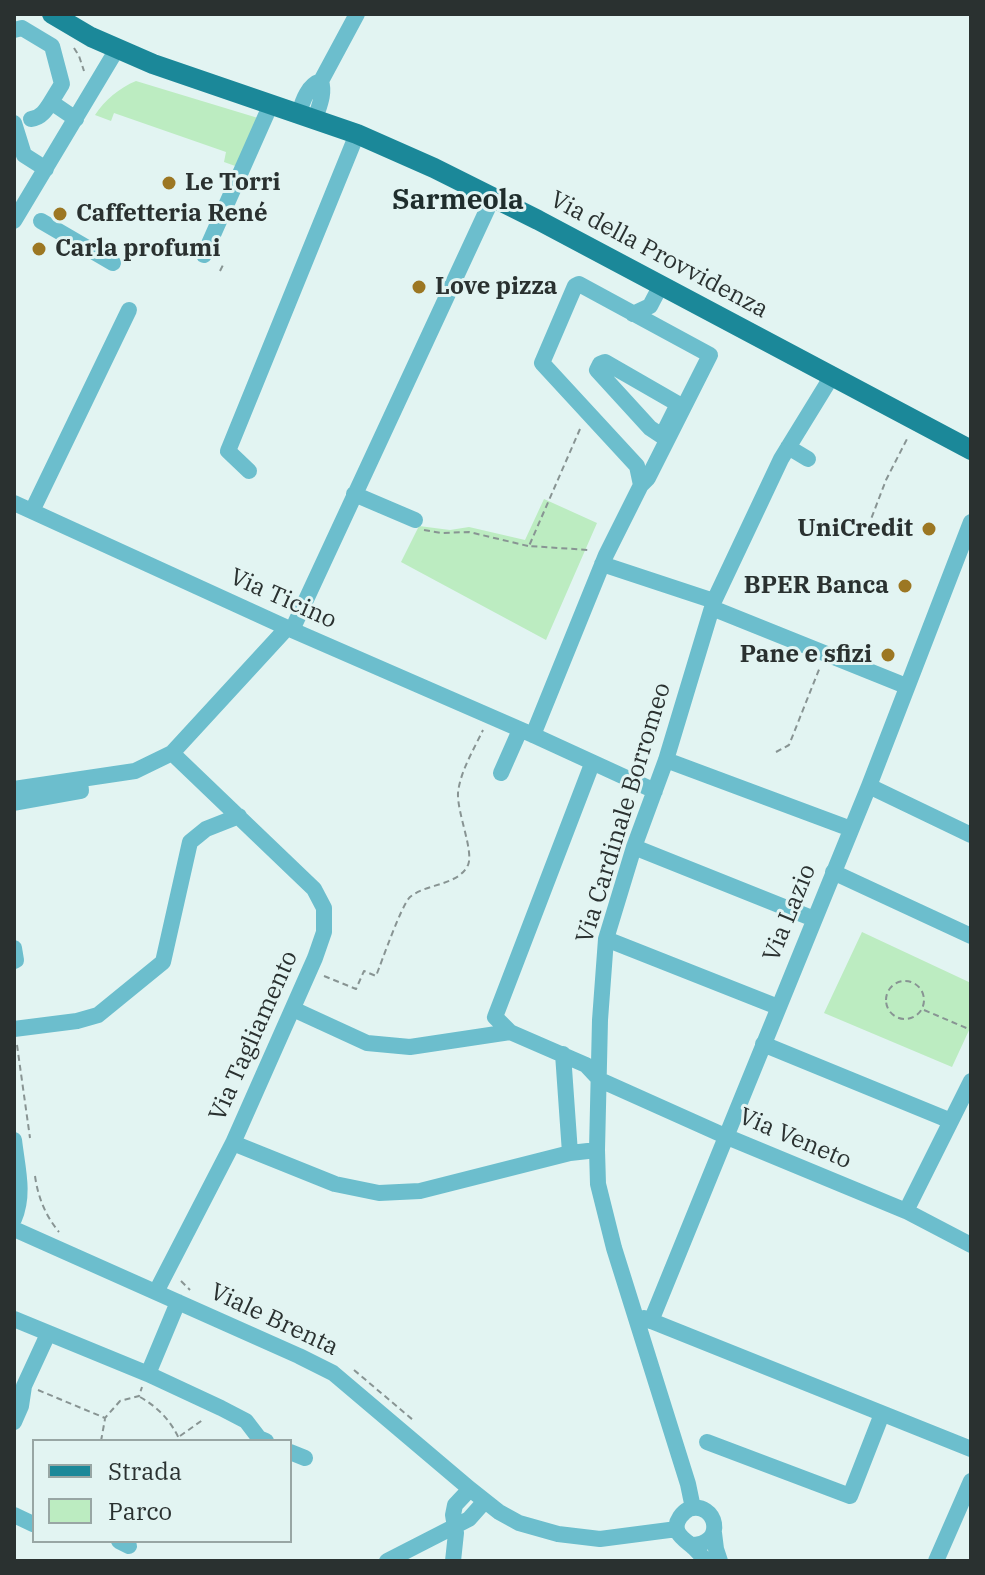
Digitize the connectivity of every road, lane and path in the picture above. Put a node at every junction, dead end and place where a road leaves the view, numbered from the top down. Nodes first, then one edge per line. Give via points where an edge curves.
1 (52, 14) edge
2 (357, 14) edge
3 (14, 30) edge
4 (117, 49) junction
5 (51, 102) junction
6 (271, 104) junction
7 (307, 116) junction
8 (76, 119) junction
9 (24, 121) edge
10 (357, 134) junction
11 (46, 169) junction
12 (493, 197) junction
13 (14, 221) edge
14 (41, 221) dead end
15 (204, 255) dead end
16 (113, 263) dead end
17 (224, 263) dead end
18 (220, 271) dead end
19 (661, 285) junction
20 (650, 306) junction
21 (129, 310) dead end
22 (633, 314) junction
23 (660, 328) junction
24 (832, 376) junction
25 (678, 404) joint
26 (583, 422) dead end
27 (908, 436) dead end
28 (788, 447) junction
29 (971, 450) edge
30 (808, 459) dead end
31 (656, 461) junction
32 (637, 466) junction
33 (249, 471) dead end
34 (641, 485) junction
35 (354, 494) junction
36 (14, 503) edge
37 (32, 511) junction
38 (415, 520) joint
39 (971, 522) edge
40 (868, 527) dead end
41 (529, 546) junction
42 (588, 550) dead end
43 (602, 564) junction
44 (713, 605) junction
45 (290, 629) junction
46 (822, 661) dead end
47 (906, 686) junction
48 (483, 729) dead end
49 (526, 733) junction
50 (776, 752) dead end
51 (172, 753) junction
52 (666, 760) junction
53 (592, 764) junction
54 (501, 773) dead end
55 (80, 780) junction
56 (869, 786) junction
57 (14, 789) edge
58 (655, 791) junction
59 (14, 803) edge
60 (239, 816) junction
61 (851, 829) junction
62 (971, 835) edge
63 (634, 847) junction
64 (833, 872) junction
65 (814, 919) junction
66 (971, 936) edge
67 (606, 939) junction
68 (14, 948) edge
69 (14, 961) edge
70 (320, 974) dead end
71 (778, 1007) junction
72 (293, 1009) junction
73 (923, 1010) junction
74 (14, 1029) edge
75 (971, 1030) edge
76 (510, 1032) junction
77 (763, 1044) junction
78 (563, 1054) junction
79 (600, 1080) junction
80 (971, 1081) edge
81 (951, 1121) junction
82 (725, 1136) junction
83 (22, 1142) edge
84 (233, 1143) junction
85 (597, 1150) junction
86 (570, 1153) junction
87 (35, 1173) dead end
88 (906, 1211) junction
89 (14, 1219) edge
90 (14, 1229) edge
91 (66, 1236) dead end
92 (971, 1245) edge
93 (156, 1292) junction
94 (178, 1302) junction
95 (643, 1318) junction
96 (14, 1319) edge
97 (48, 1334) junction
98 (146, 1377) junction
99 (25, 1390) edge
100 (139, 1396) junction
101 (882, 1414) junction
102 (105, 1418) junction
103 (203, 1420) dead end
104 (14, 1422) edge
105 (101, 1439) edge
106 (180, 1439) edge
107 (261, 1439) edge
108 (707, 1442) dead end
109 (971, 1449) edge
110 (971, 1481) edge
111 (470, 1489) junction
112 (485, 1501) junction
113 (693, 1508) junction
114 (455, 1526) junction
115 (677, 1529) junction
116 (714, 1533) junction
117 (691, 1545) junction
118 (387, 1561) edge
119 (453, 1561) edge
120 (706, 1561) edge
121 (720, 1561) edge
122 (936, 1561) edge

1 - 4 main road, Via della Provvidenza
2 - 7 street via 321,81 321,100
3 - 5 street via 22,28 52,46 62,84
4 - 6 main road, Via della Provvidenza
4 - 8 street
5 - 8 street
5 - 9 street
6 - 7 main road, Via della Provvidenza
6 - 15 street
7 - 10 main road, Via della Provvidenza
8 - 11 street
9 - 11 street via 24,155
10 - 12 main road, Via della Provvidenza
10 - 33 street via 228,451
11 - 13 street
12 - 19 main road, Via della Provvidenza
12 - 35 street
14 - 16 street
17 - 18 path
19 - 20 street
19 - 24 main road, Via della Provvidenza
20 - 22 street
20 - 23 street
21 - 37 street
22 - 23 street
22 - 32 street via 575,286 542,363
23 - 31 street via 710,355
24 - 28 street, Via Cardinale Borromeo
24 - 29 main road, Via della Provvidenza
25 - 25 street via 662,436 597,370 605,362
26 - 41 path
27 - 40 path
28 - 30 street
28 - 44 street, Via Cardinale Borromeo
31 - 32 street
31 - 34 street
32 - 34 street
34 - 43 street
35 - 38 street
35 - 45 street
36 - 37 street, Via Ticino
37 - 45 street, Via Ticino
38 - 41 path via 420,529 469,532
39 - 47 street, Via Lazio
41 - 42 path
43 - 44 street
43 - 49 street
44 - 47 street
44 - 52 street, Via Cardinale Borromeo
45 - 49 street, Via Ticino
45 - 51 street
46 - 50 path via 789,745
47 - 56 street, Via Lazio
48 - 70 path via 458,789 469,864 461,875 410,898 376,976 364,971 356,989
49 - 53 street, Via Ticino
49 - 54 street
51 - 55 street via 135,771
51 - 60 street, Via Tagliamento
52 - 58 street, Via Cardinale Borromeo
52 - 61 street
53 - 58 street, Via Ticino
53 - 76 street via 495,1017
55 - 57 street
55 - 59 street via 81,791
56 - 61 street, Via Lazio
56 - 62 street
58 - 63 street, Via Cardinale Borromeo
60 - 72 street, Via Tagliamento via 314,889 324,908 324,932
60 - 74 street via 190,842 163,962 98,1015
61 - 64 street, Via Lazio
63 - 65 street
63 - 67 street, Via Cardinale Borromeo
64 - 65 street, Via Lazio
64 - 66 street
65 - 71 street, Via Lazio
67 - 71 street
67 - 79 street, Via Cardinale Borromeo
68 - 69 street
71 - 77 street, Via Lazio
72 - 76 street via 367,1043 410,1047
72 - 84 street, Via Tagliamento
73 - 73 path via 926,1000 917,985 901,981 886,993 890,1013 899,1018
73 - 75 path
74 - 83 path
76 - 78 street, Via Veneto
77 - 81 street
77 - 82 street, Via Lazio
78 - 79 street, Via Veneto via 586,1065
78 - 86 street
79 - 82 street, Via Veneto
79 - 85 street, Via Cardinale Borromeo
80 - 81 street
81 - 88 street
82 - 88 street, Via Veneto
82 - 95 street, Via Lazio
83 - 89 street via 20,1205
84 - 86 street via 335,1184 379,1193 420,1191
84 - 93 street, Via Tagliamento
85 - 86 street
85 - 95 street, Via Cardinale Borromeo via 598,1184 614,1248
87 - 91 path via 49,1219
88 - 92 street, Via Veneto
90 - 93 street, Viale Brenta
93 - 94 street, Viale Brenta
94 - 98 street
94 - 111 street, Viale Brenta via 333,1373
95 - 101 street
95 - 113 street, Via Cardinale Borromeo
96 - 97 street
97 - 98 street
97 - 99 street
98 - 100 path
98 - 107 street via 246,1421
99 - 102 path
99 - 104 street
100 - 102 path via 120,1401
100 - 106 path via 162,1413
101 - 108 street via 850,1496
101 - 109 street
102 - 105 path
103 - 106 path
110 - 122 street
111 - 112 street, Viale Brenta
111 - 114 street via 455,1505
112 - 114 street
112 - 115 street, Viale Brenta via 519,1523 558,1534 600,1539
113 - 115 street via 681,1515
113 - 116 street, Via Cardinale Borromeo via 712,1517
114 - 118 street
114 - 119 street
115 - 117 street
116 - 117 street via 708,1541
116 - 121 street, Via Cardinale Borromeo
117 - 120 street

